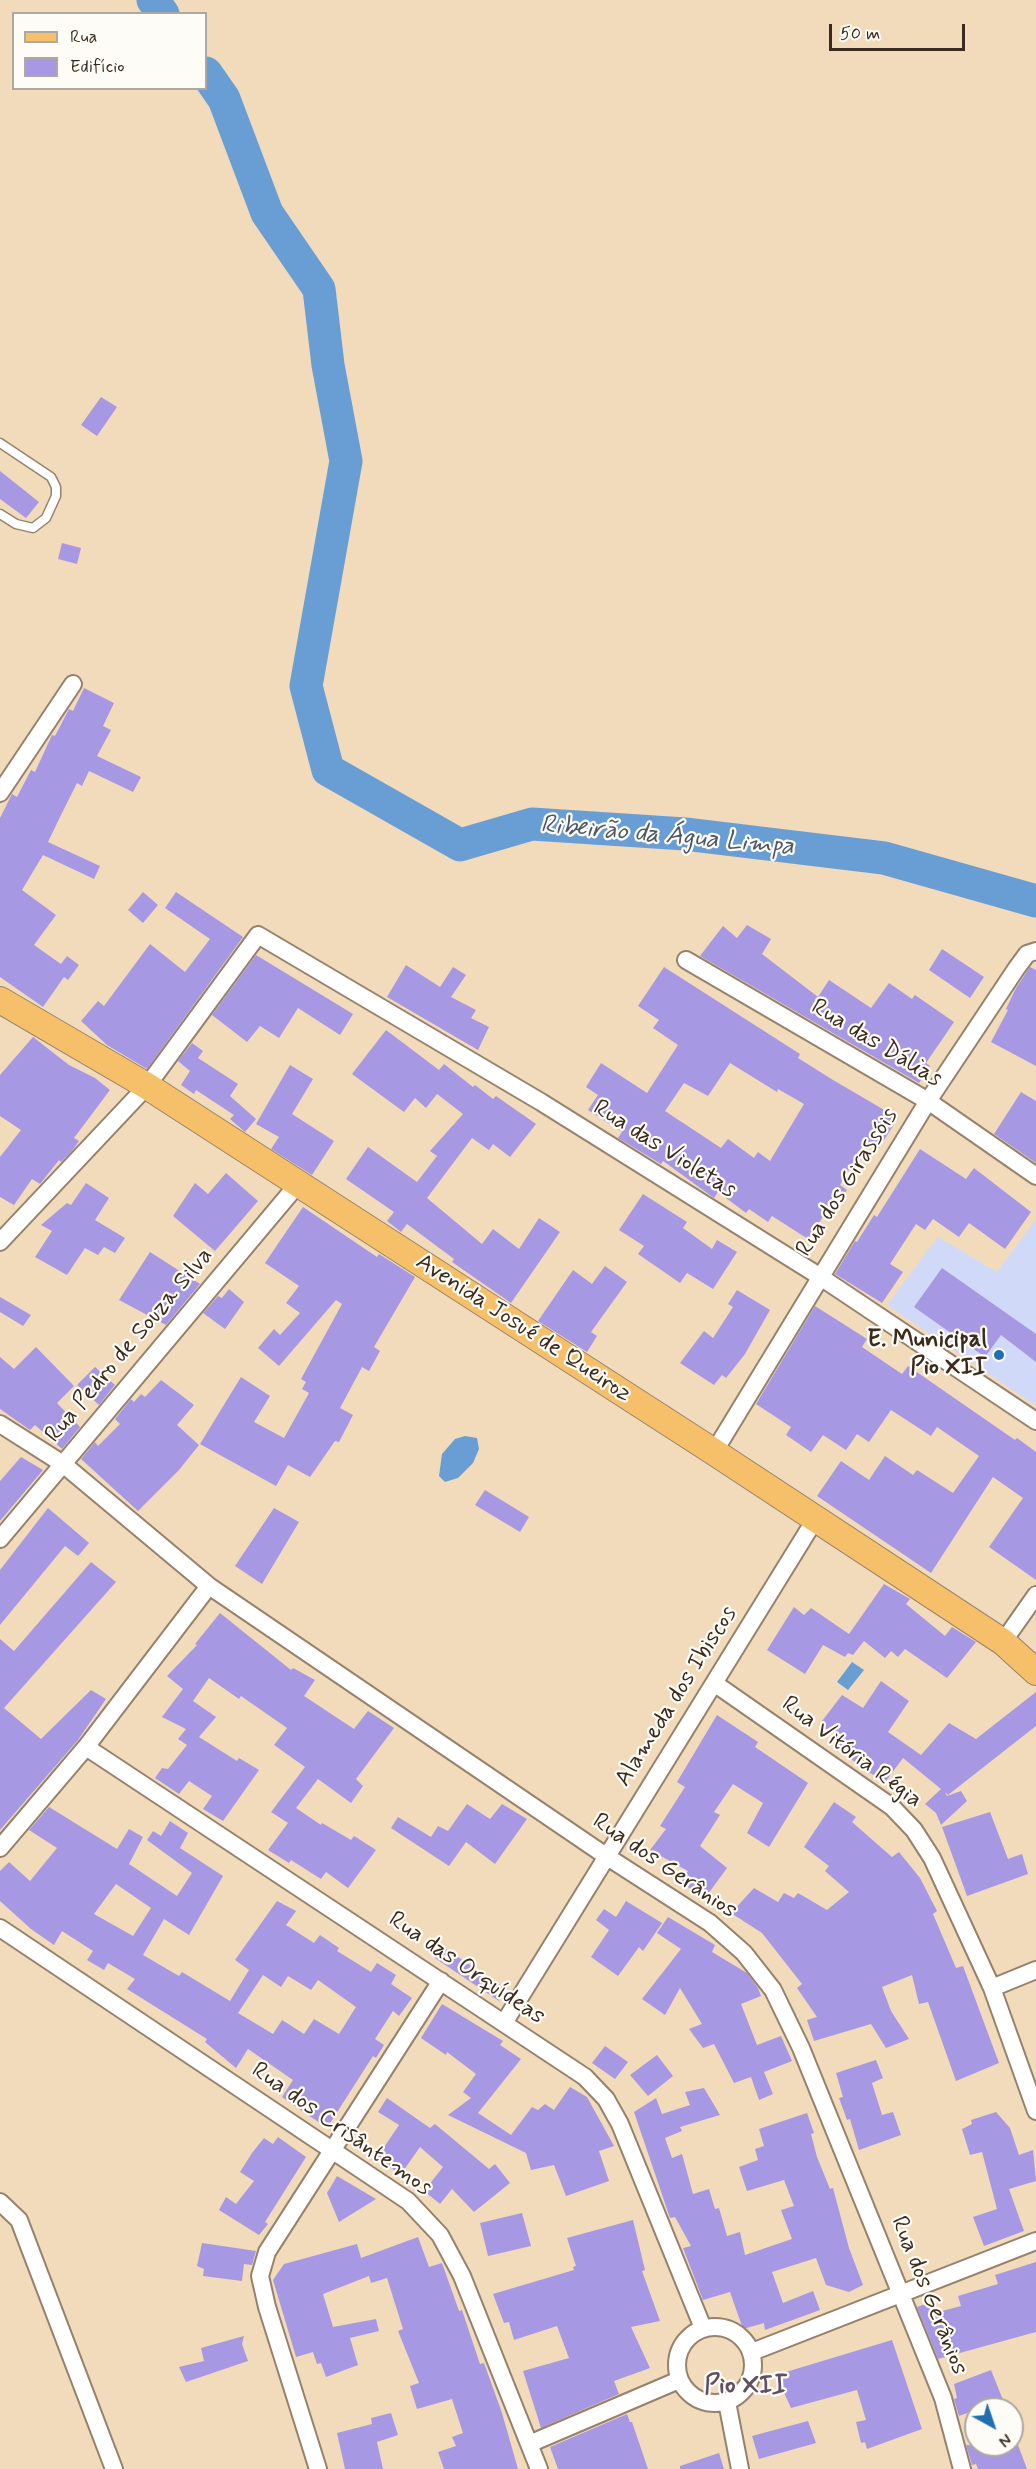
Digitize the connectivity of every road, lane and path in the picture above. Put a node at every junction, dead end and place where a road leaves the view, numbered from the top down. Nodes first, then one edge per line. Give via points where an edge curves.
1 (0, 442) edge
2 (0, 514) edge
3 (74, 684) dead end
4 (0, 793) edge
5 (1036, 951) edge
6 (686, 960) dead end
7 (0, 1000) edge
8 (147, 1086) junction
9 (928, 1101) junction
10 (1036, 1176) edge
11 (298, 1185) junction
12 (0, 1242) edge
13 (819, 1276) junction
14 (1036, 1421) edge
15 (0, 1424) edge
16 (714, 1452) junction
17 (63, 1464) junction
18 (816, 1518) junction
19 (0, 1539) edge
20 (209, 1586) junction
21 (1036, 1595) edge
22 (1003, 1642) junction
23 (1036, 1672) edge
24 (714, 1683) junction
25 (87, 1747) junction
26 (0, 1848) edge
27 (606, 1856) junction
28 (0, 1928) edge
29 (1036, 1970) edge
30 (441, 1981) junction
31 (993, 1988) junction
32 (504, 2023) junction
33 (1036, 2110) edge
34 (331, 2149) junction
35 (0, 2202) edge
36 (1036, 2241) edge
37 (903, 2295) junction
38 (703, 2328) junction
39 (752, 2352) junction
40 (679, 2380) junction
41 (727, 2402) junction
42 (529, 2444) junction
43 (114, 2469) edge
44 (318, 2469) edge
45 (539, 2469) edge
46 (740, 2469) edge
47 (962, 2469) edge

1 - 2 lane via 51,477 56,487 46,518 33,528
3 - 4 street
5 - 9 street, Rua dos Girassóis via 1027,954 1016,969
6 - 9 street, Rua das Dálias
7 - 8 main road, Avenida Josué de Queiroz
8 - 11 main road, Avenida Josué de Queiroz
8 - 12 street
8 - 13 street, Rua das Violetas via 258,935 541,1102
9 - 10 street, Rua das Dálias
9 - 13 street, Rua dos Girassóis
11 - 16 main road, Avenida Josué de Queiroz
11 - 17 street, Rua Pedro de Souza Silva
13 - 14 street, Rua das Violetas
13 - 16 street, Rua dos Girassóis
15 - 17 street, Rua dos Gerânios
16 - 18 main road, Avenida Josué de Queiroz
17 - 19 street, Rua Pedro de Souza Silva
17 - 20 street, Rua dos Gerânios
18 - 22 main road, Avenida Josué de Queiroz
18 - 24 street, Alameda dos Ibiscos
20 - 25 street
20 - 27 street, Rua dos Gerânios
21 - 22 street
22 - 23 main road, Avenida Josué de Queiroz
24 - 27 street, Alameda dos Ibiscos
24 - 31 street, Rua Vitória Régia via 892,1807 914,1830 932,1858
25 - 26 street
25 - 30 street, Rua das Orquídeas
27 - 32 street, Alameda dos Ibiscos
27 - 37 street, Rua dos Gerânios via 710,1923 744,1953 773,1990 801,2048
28 - 34 street, Rua dos Crisântemos
29 - 31 street
30 - 32 street, Rua das Orquídeas
30 - 34 street
31 - 33 street, Rua Vitória Régia
32 - 38 street, Rua das Orquídeas via 585,2077 606,2098
34 - 42 street, Rua dos Crisântemos via 408,2201 440,2235 462,2276
34 - 44 street via 267,2253 260,2276
35 - 43 street via 19,2220
36 - 37 street
37 - 39 street
37 - 47 street, Rua dos Gerânios via 943,2398
38 - 39 street via 726,2328 737,2333
38 - 40 street via 682,2345 677,2362
39 - 41 street via 752,2377 738,2397
40 - 41 street via 685,2390 704,2403
40 - 42 street
41 - 46 street
42 - 45 street, Rua dos Crisântemos

